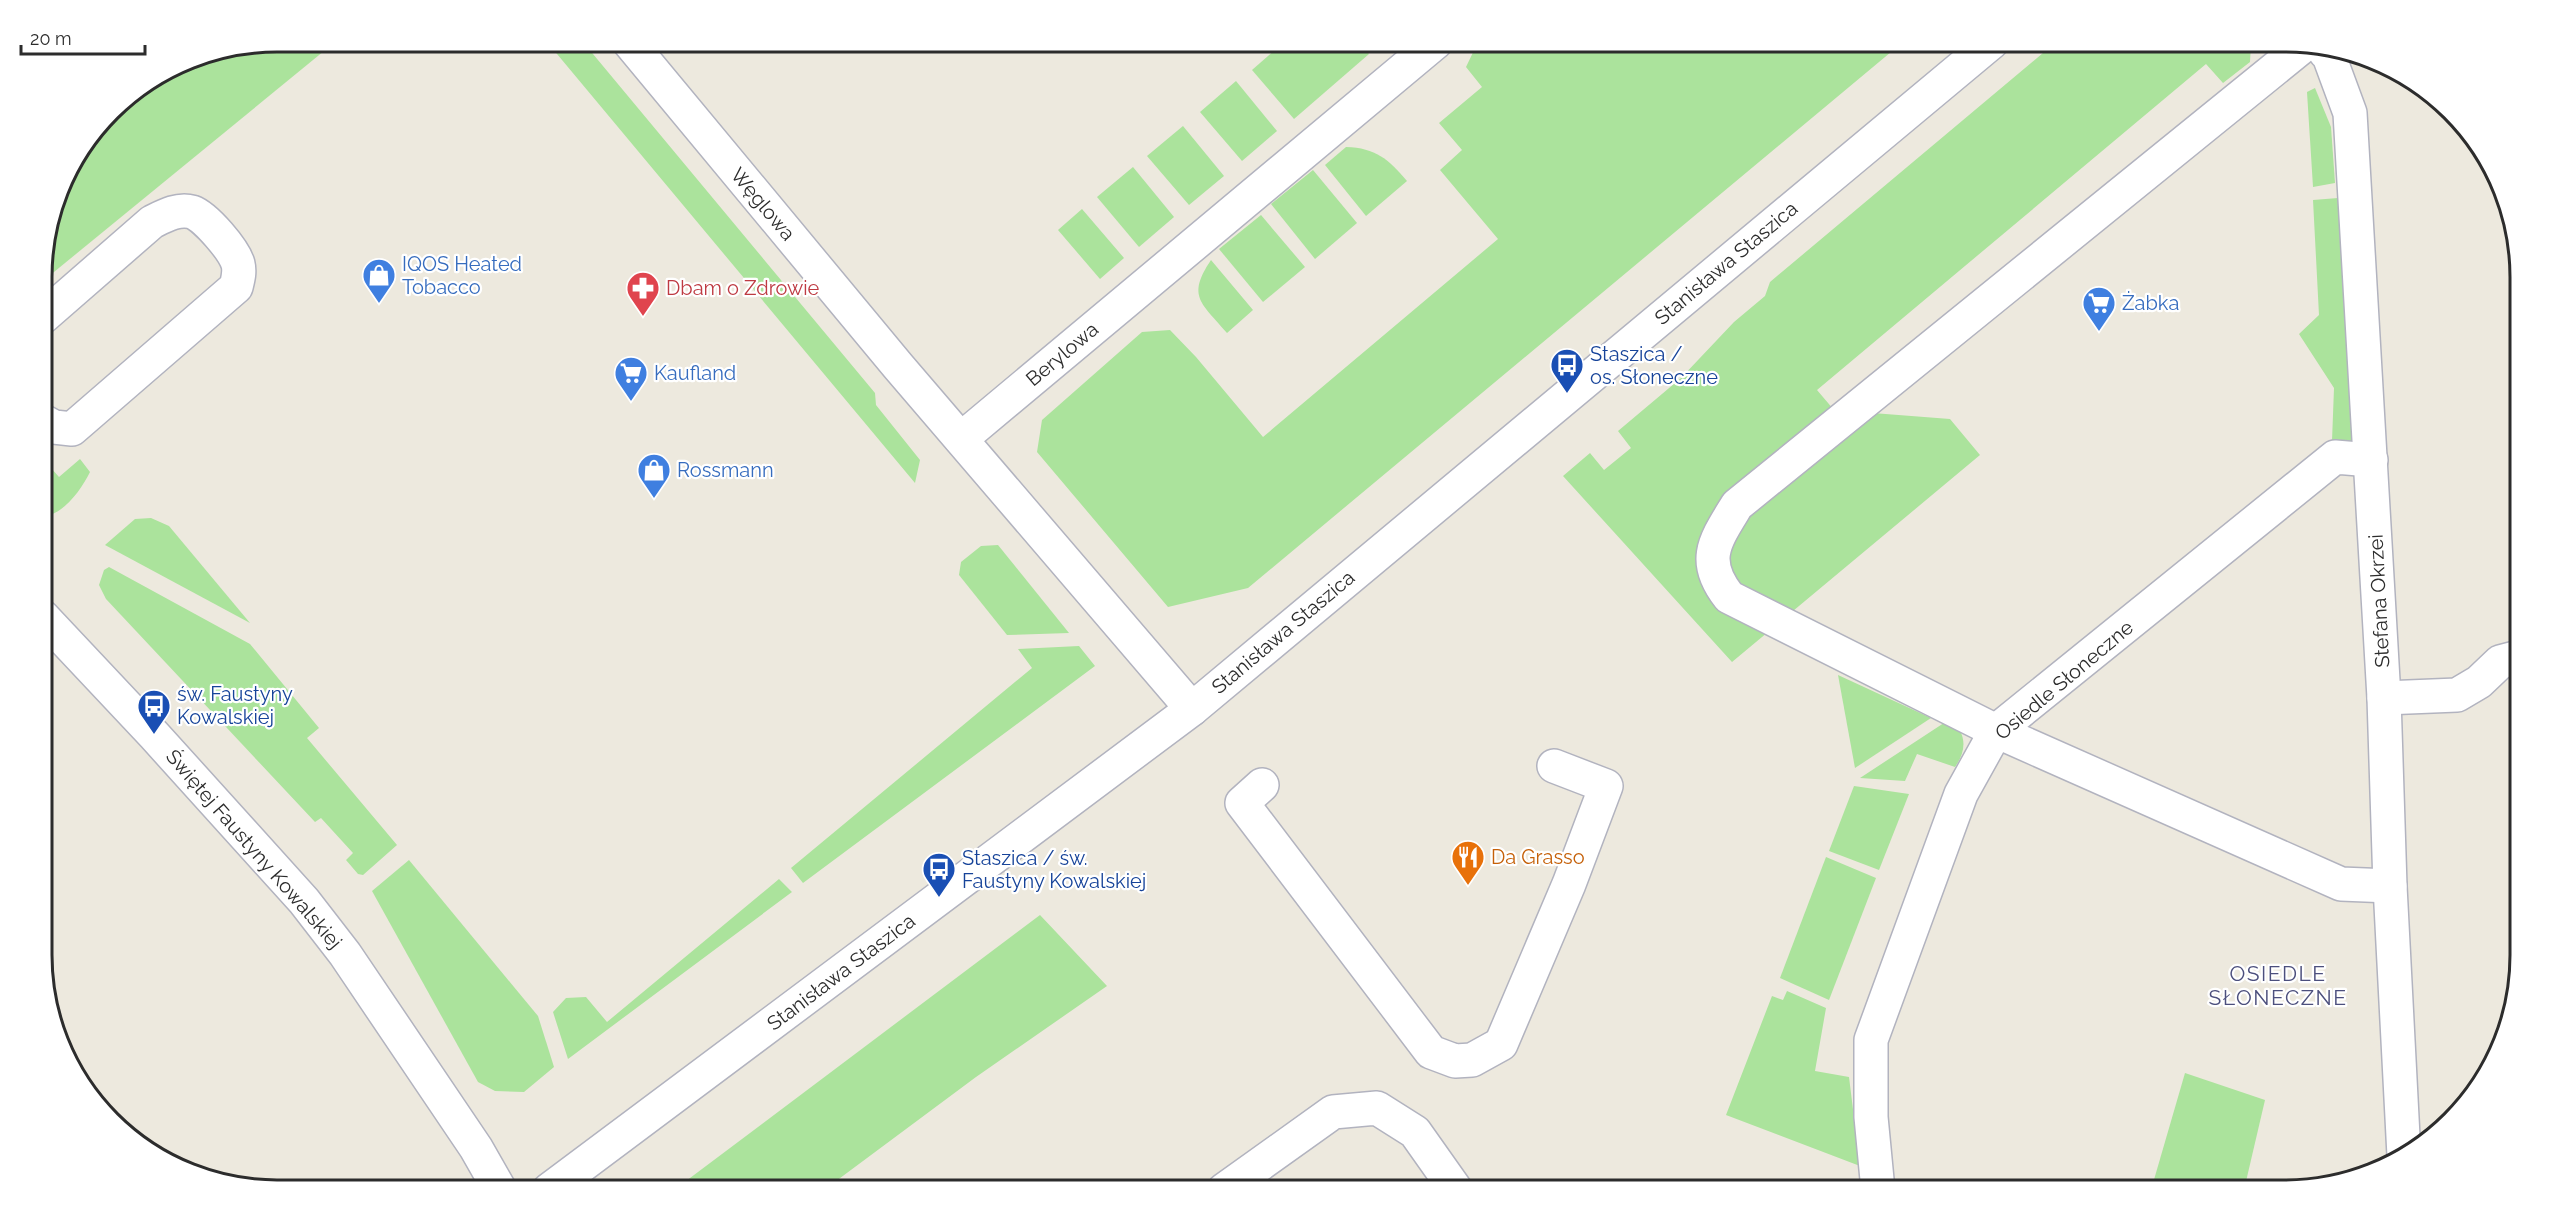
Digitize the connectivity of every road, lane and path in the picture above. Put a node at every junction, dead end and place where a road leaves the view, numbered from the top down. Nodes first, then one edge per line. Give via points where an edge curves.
1 (637, 52) edge
2 (1424, 52) edge
3 (1980, 52) edge
4 (2319, 55) edge
5 (2325, 56) edge
6 (52, 309) edge
7 (52, 426) edge
8 (961, 439) junction
9 (2371, 460) junction
10 (52, 627) edge
11 (2510, 659) edge
12 (2384, 698) junction
13 (1192, 709) junction
14 (1996, 731) junction
15 (1554, 766) dead end
16 (1262, 786) dead end
17 (2390, 886) junction
18 (2403, 1145) edge
19 (494, 1180) edge
20 (562, 1180) edge
21 (1238, 1180) edge
22 (1449, 1180) edge
23 (1877, 1180) edge

1 - 8 street, Węglowa
2 - 8 street, Berylowa
3 - 13 street, Stanisława Staszica
4 - 14 street via 1737,505 1719,534 1712,551 1713,569 1729,597
5 - 9 street, Stefana Okrzei via 2350,114
6 - 7 street via 152,222 172,212 191,212 209,222 237,262 236,287 72,429
8 - 13 street
9 - 12 street, Stefana Okrzei
9 - 14 street, Osiedle Słoneczne via 2335,457
10 - 19 street, Świętej Faustyny Kowalskiej via 304,901 345,954
11 - 12 street via 2500,662 2457,695
12 - 17 street, Stefana Okrzei
13 - 20 street, Stanisława Staszica
14 - 17 street via 2341,884
14 - 23 street, Osiedle Słoneczne via 1961,794 1871,1040 1871,1117
15 - 16 street via 1606,786 1501,1044 1472,1060 1455,1061 1431,1052 1242,803
17 - 18 street, Stefana Okrzei
21 - 22 street via 1333,1112 1377,1108 1415,1132

